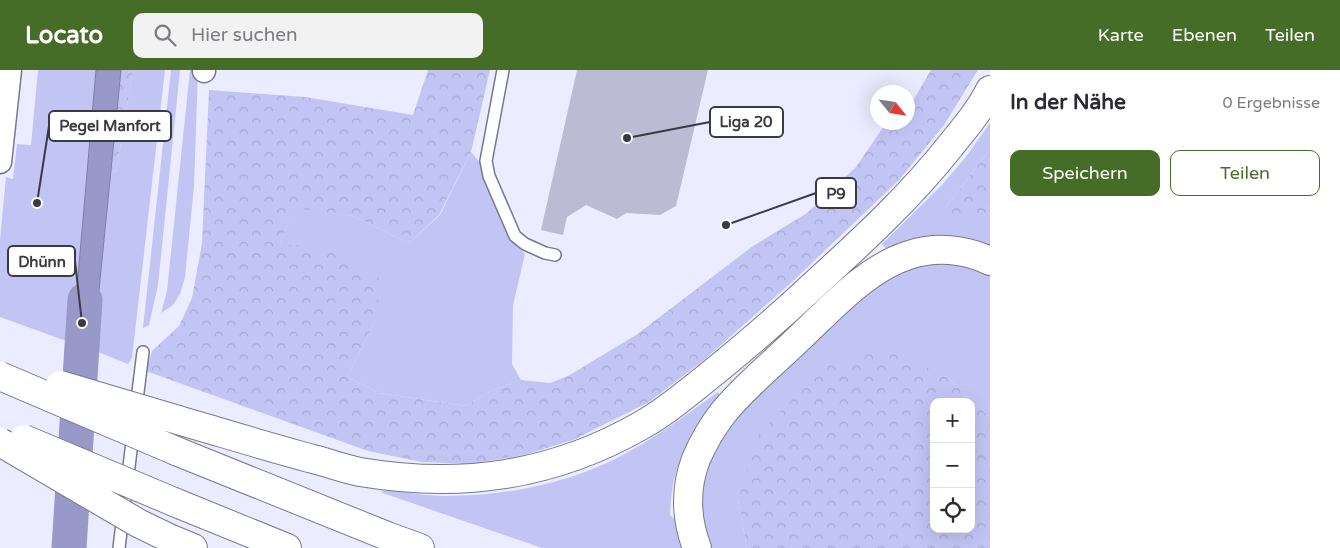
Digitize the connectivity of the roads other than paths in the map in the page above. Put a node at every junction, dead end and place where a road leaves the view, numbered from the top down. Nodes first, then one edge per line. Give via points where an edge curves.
1 (10, 70) edge
2 (503, 70) edge
3 (990, 90) edge
4 (2, 127) edge
5 (0, 162) edge
6 (555, 255) dead end
7 (990, 261) edge
8 (143, 352) dead end
9 (0, 367) edge
10 (0, 376) edge
11 (0, 429) edge
12 (0, 442) edge
13 (185, 545) edge
14 (119, 548) edge
15 (287, 548) edge
16 (420, 548) edge
17 (697, 548) edge

1 - 4 street
2 - 6 lane via 486,161 489,176 515,236 545,254
3 - 9 highway, bridge via 932,168 852,250 768,327 642,425 560,462 511,474 469,479 429,479 360,472
4 - 5 street
7 - 17 highway via 964,252 932,250 909,255 880,268 854,288 741,393 708,435 693,468 688,507
8 - 14 lane
10 - 16 highway, bridge
11 - 15 highway, bridge
12 - 13 highway, bridge via 138,523

